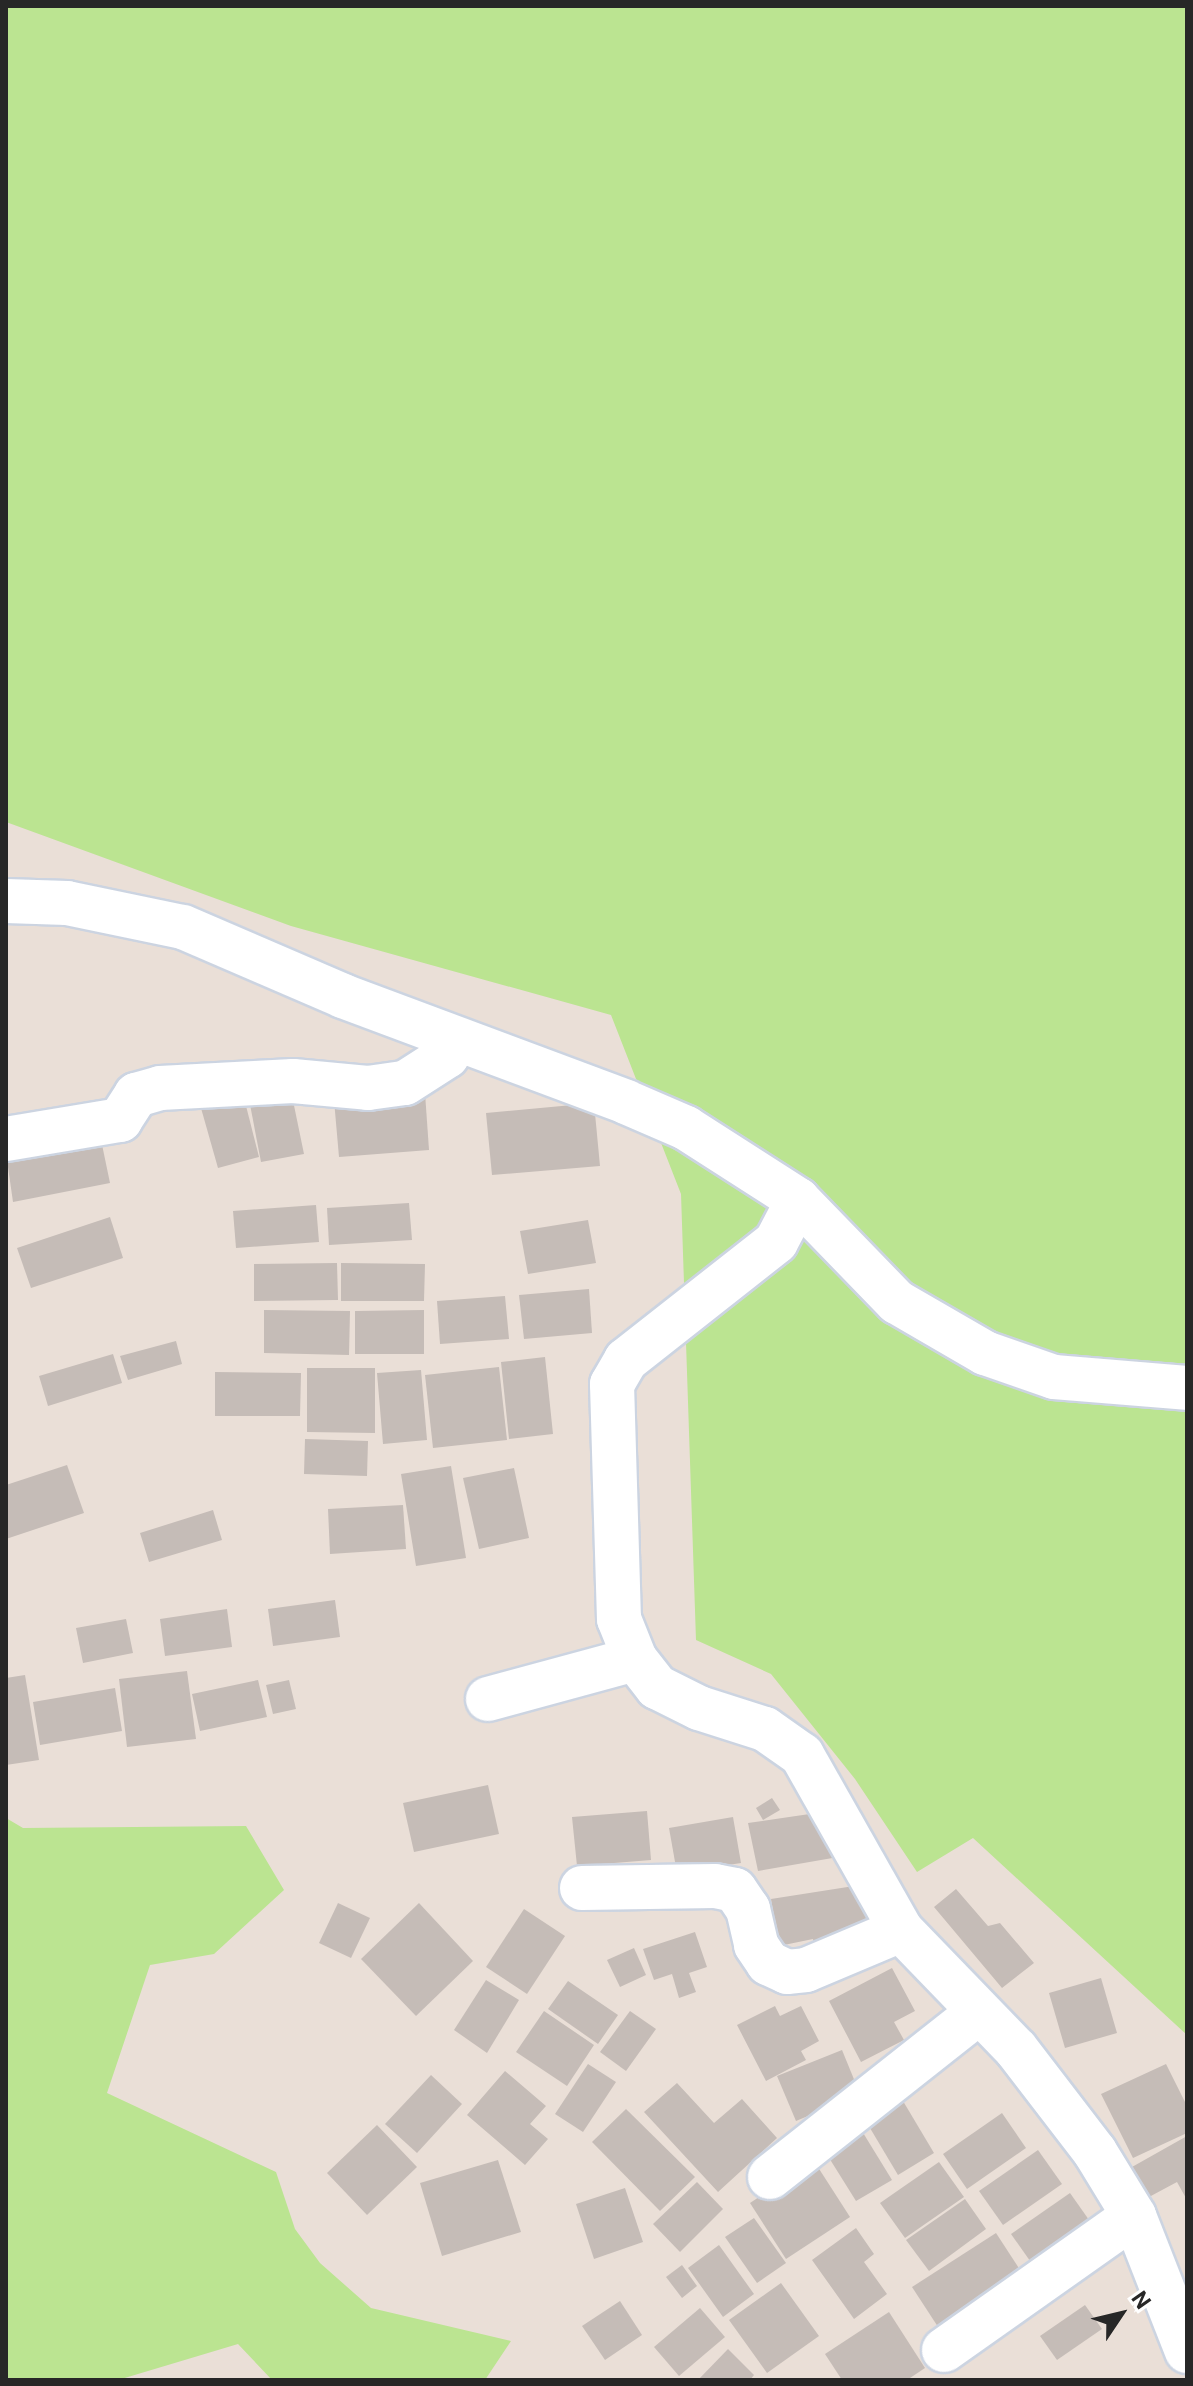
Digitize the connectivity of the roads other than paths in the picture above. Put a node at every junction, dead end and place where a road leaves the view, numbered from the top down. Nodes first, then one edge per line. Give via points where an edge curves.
1 (6, 901) edge
2 (456, 1039) junction
3 (6, 1139) edge
4 (798, 1200) junction
5 (1187, 1388) edge
6 (635, 1659) junction
7 (488, 1699) dead end
8 (582, 1888) dead end
9 (901, 1930) junction
10 (978, 2013) junction
11 (770, 2177) dead end
12 (1134, 2216) junction
13 (944, 2350) dead end
14 (1187, 2351) edge

1 - 2 street via 67,903 183,927
2 - 3 street via 447,1056 405,1083 368,1088 293,1081 160,1088 136,1095 120,1120
2 - 4 street via 686,1128
4 - 5 street via 897,1302 985,1353 1054,1377
4 - 6 street via 776,1242 626,1360 612,1384 619,1619
6 - 7 street
6 - 9 street via 657,1687 699,1708 765,1729 802,1755
8 - 9 street via 735,1890 748,1909 756,1945 768,1963 787,1972 806,1970
9 - 10 street
10 - 11 street
10 - 12 street via 1056,2101
12 - 13 street
12 - 14 street

